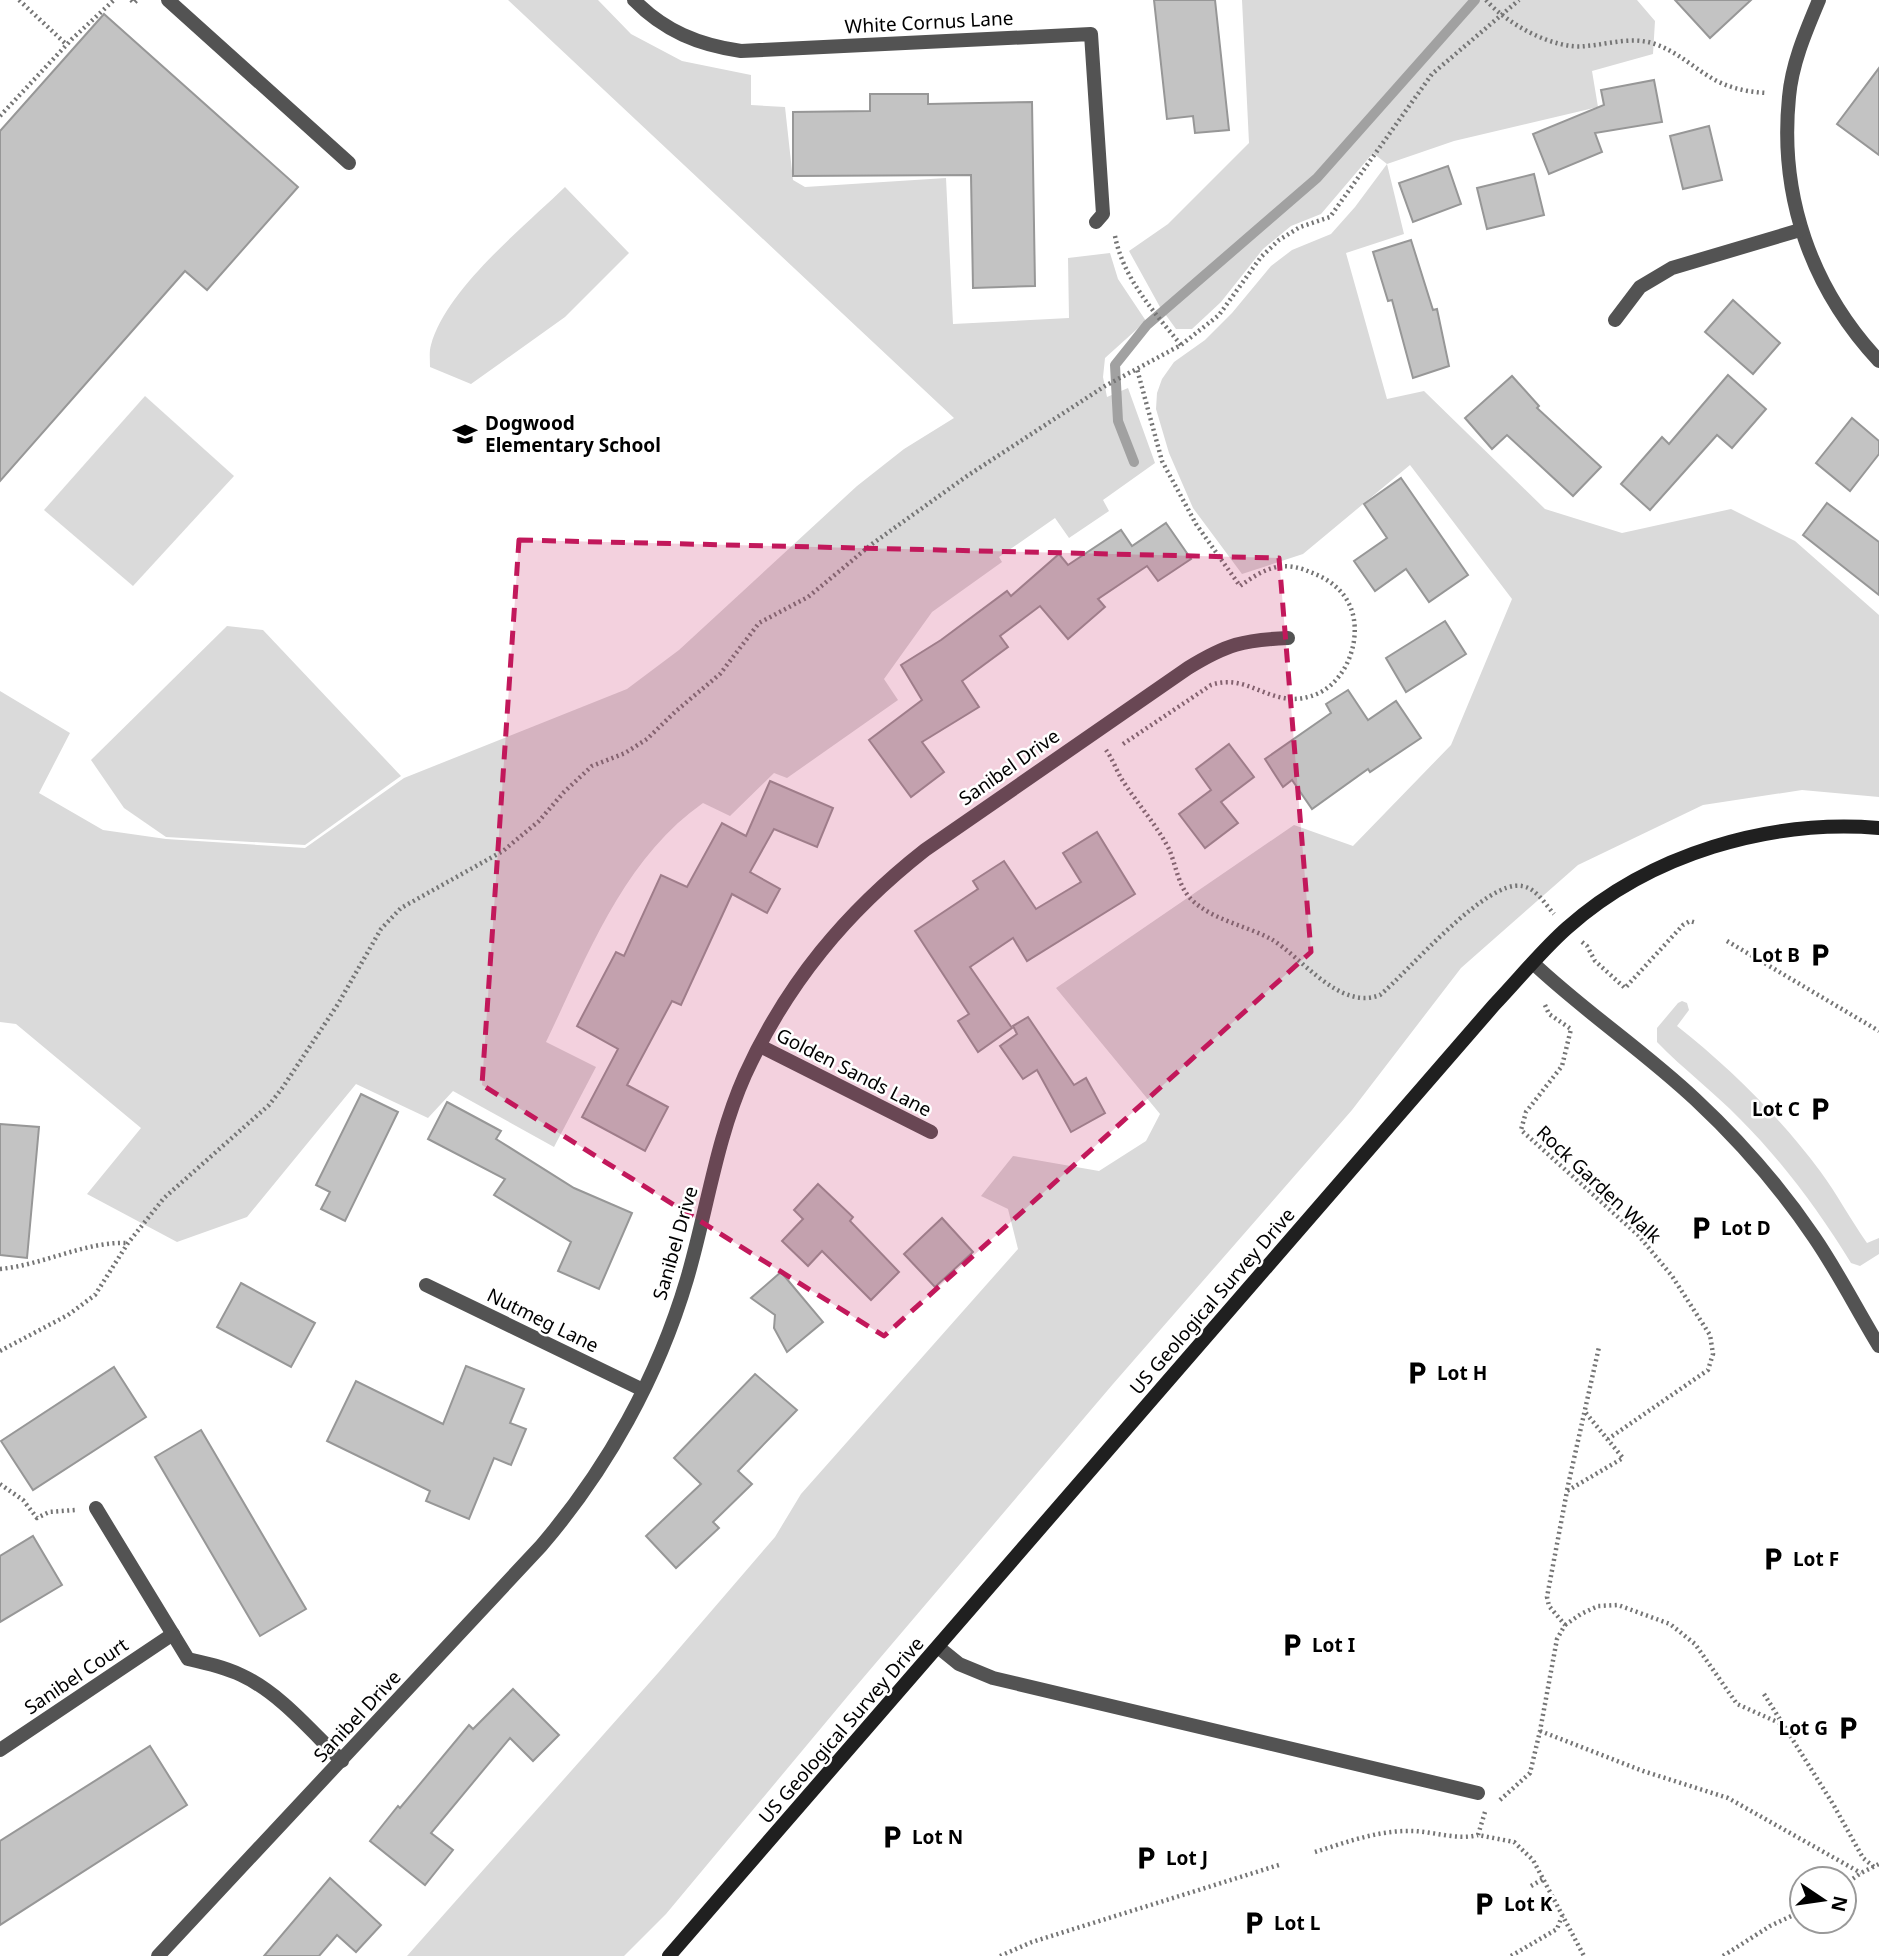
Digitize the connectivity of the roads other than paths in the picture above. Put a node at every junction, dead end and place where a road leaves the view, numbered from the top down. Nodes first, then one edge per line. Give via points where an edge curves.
1 (168, 0) edge
2 (634, 0) edge
3 (1819, 0) edge
4 (349, 163) dead end
5 (1096, 222) road end
6 (1800, 230) junction
7 (1615, 320) dead end
8 (1879, 361) edge
9 (1288, 638) dead end
10 (1879, 828) edge
11 (1533, 963) junction
12 (760, 1046) junction
13 (931, 1132) dead end
14 (426, 1285) dead end
15 (1879, 1346) edge
16 (643, 1390) junction
17 (96, 1508) road end
18 (173, 1634) junction
19 (938, 1647) junction
20 (0, 1750) edge
21 (342, 1761) junction
22 (1478, 1793) dead end
23 (158, 1956) edge
24 (669, 1956) edge

1 - 4 street
2 - 5 street, White Cornus Lane via 679,34 741,51 1091,34 1103,214
3 - 6 street via 1801,43 1789,95 1787,144
6 - 7 street via 1672,268 1640,288
6 - 8 street via 1844,316
9 - 12 street, Sanibel Drive via 1252,640 1216,650 971,815 891,877 839,928
10 - 11 street, US Geological Survey Drive via 1776,832 1673,862 1587,912
11 - 15 street via 1695,1099 1765,1172 1815,1239
11 - 19 street, US Geological Survey Drive
12 - 13 street, Golden Sands Lane
12 - 16 street, Sanibel Drive via 734,1103 683,1290
14 - 16 street, Nutmeg Lane
16 - 21 street, Sanibel Drive via 568,1514
17 - 18 street
18 - 20 street, Sanibel Court
18 - 21 street via 188,1659 241,1675 261,1687
19 - 22 street via 959,1664 993,1678
19 - 24 street, US Geological Survey Drive
21 - 23 street, Sanibel Drive

